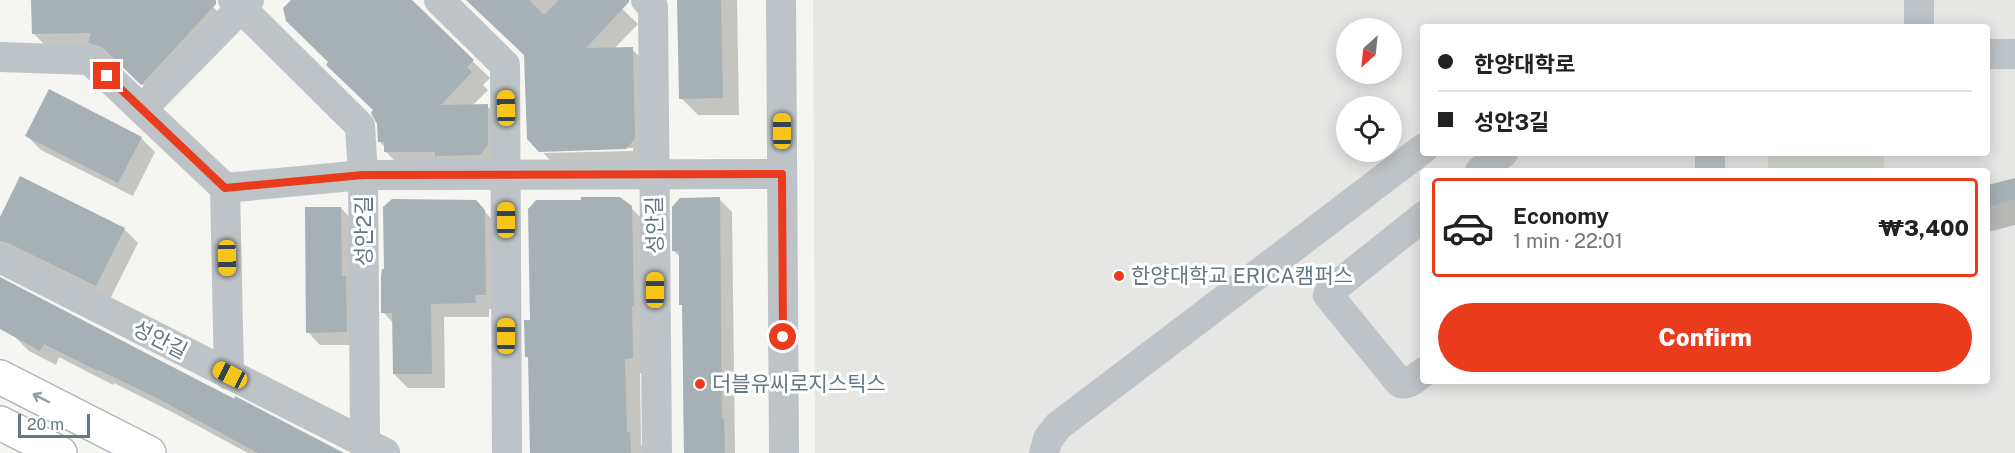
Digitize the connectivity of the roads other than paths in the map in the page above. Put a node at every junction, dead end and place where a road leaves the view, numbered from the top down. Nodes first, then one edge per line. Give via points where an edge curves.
1 (439, 0) edge
2 (646, 0) edge
3 (781, 0) edge
4 (1919, 0) edge
5 (241, 3) edge
6 (1919, 24) edge
7 (1990, 54) edge
8 (2015, 54) edge
9 (0, 57) edge
10 (142, 109) junction
11 (1420, 151) edge
12 (1499, 156) edge
13 (1484, 168) edge
14 (506, 173) junction
15 (654, 174) junction
16 (782, 174) junction
17 (363, 175) junction
18 (225, 188) junction
19 (1420, 219) edge
20 (0, 258) edge
21 (230, 375) junction
22 (1420, 375) edge
23 (0, 377) edge
24 (0, 423) edge
25 (375, 448) edge
26 (60, 453) edge
27 (149, 453) edge
28 (507, 453) edge
29 (657, 453) edge
30 (784, 453) edge
31 (1044, 453) edge

1 - 14 street via 505,65
2 - 15 street, 성안길 via 653,7
3 - 16 street
4 - 6 street
5 - 10 street
5 - 17 street, 성안2길 via 360,126
7 - 8 street
9 - 10 street via 90,60
10 - 18 street
11 - 31 street via 1058,426
12 - 13 street
14 - 15 street
14 - 17 street
14 - 28 street
15 - 16 street
15 - 29 street, 성안길
16 - 30 street
17 - 18 street
17 - 25 street, 성안2길
18 - 21 street
19 - 22 street via 1328,295 1400,383 1409,383
20 - 21 street, 성안길
21 - 25 street, 성안길
27 -> 23 main road
24 - 26 main road

